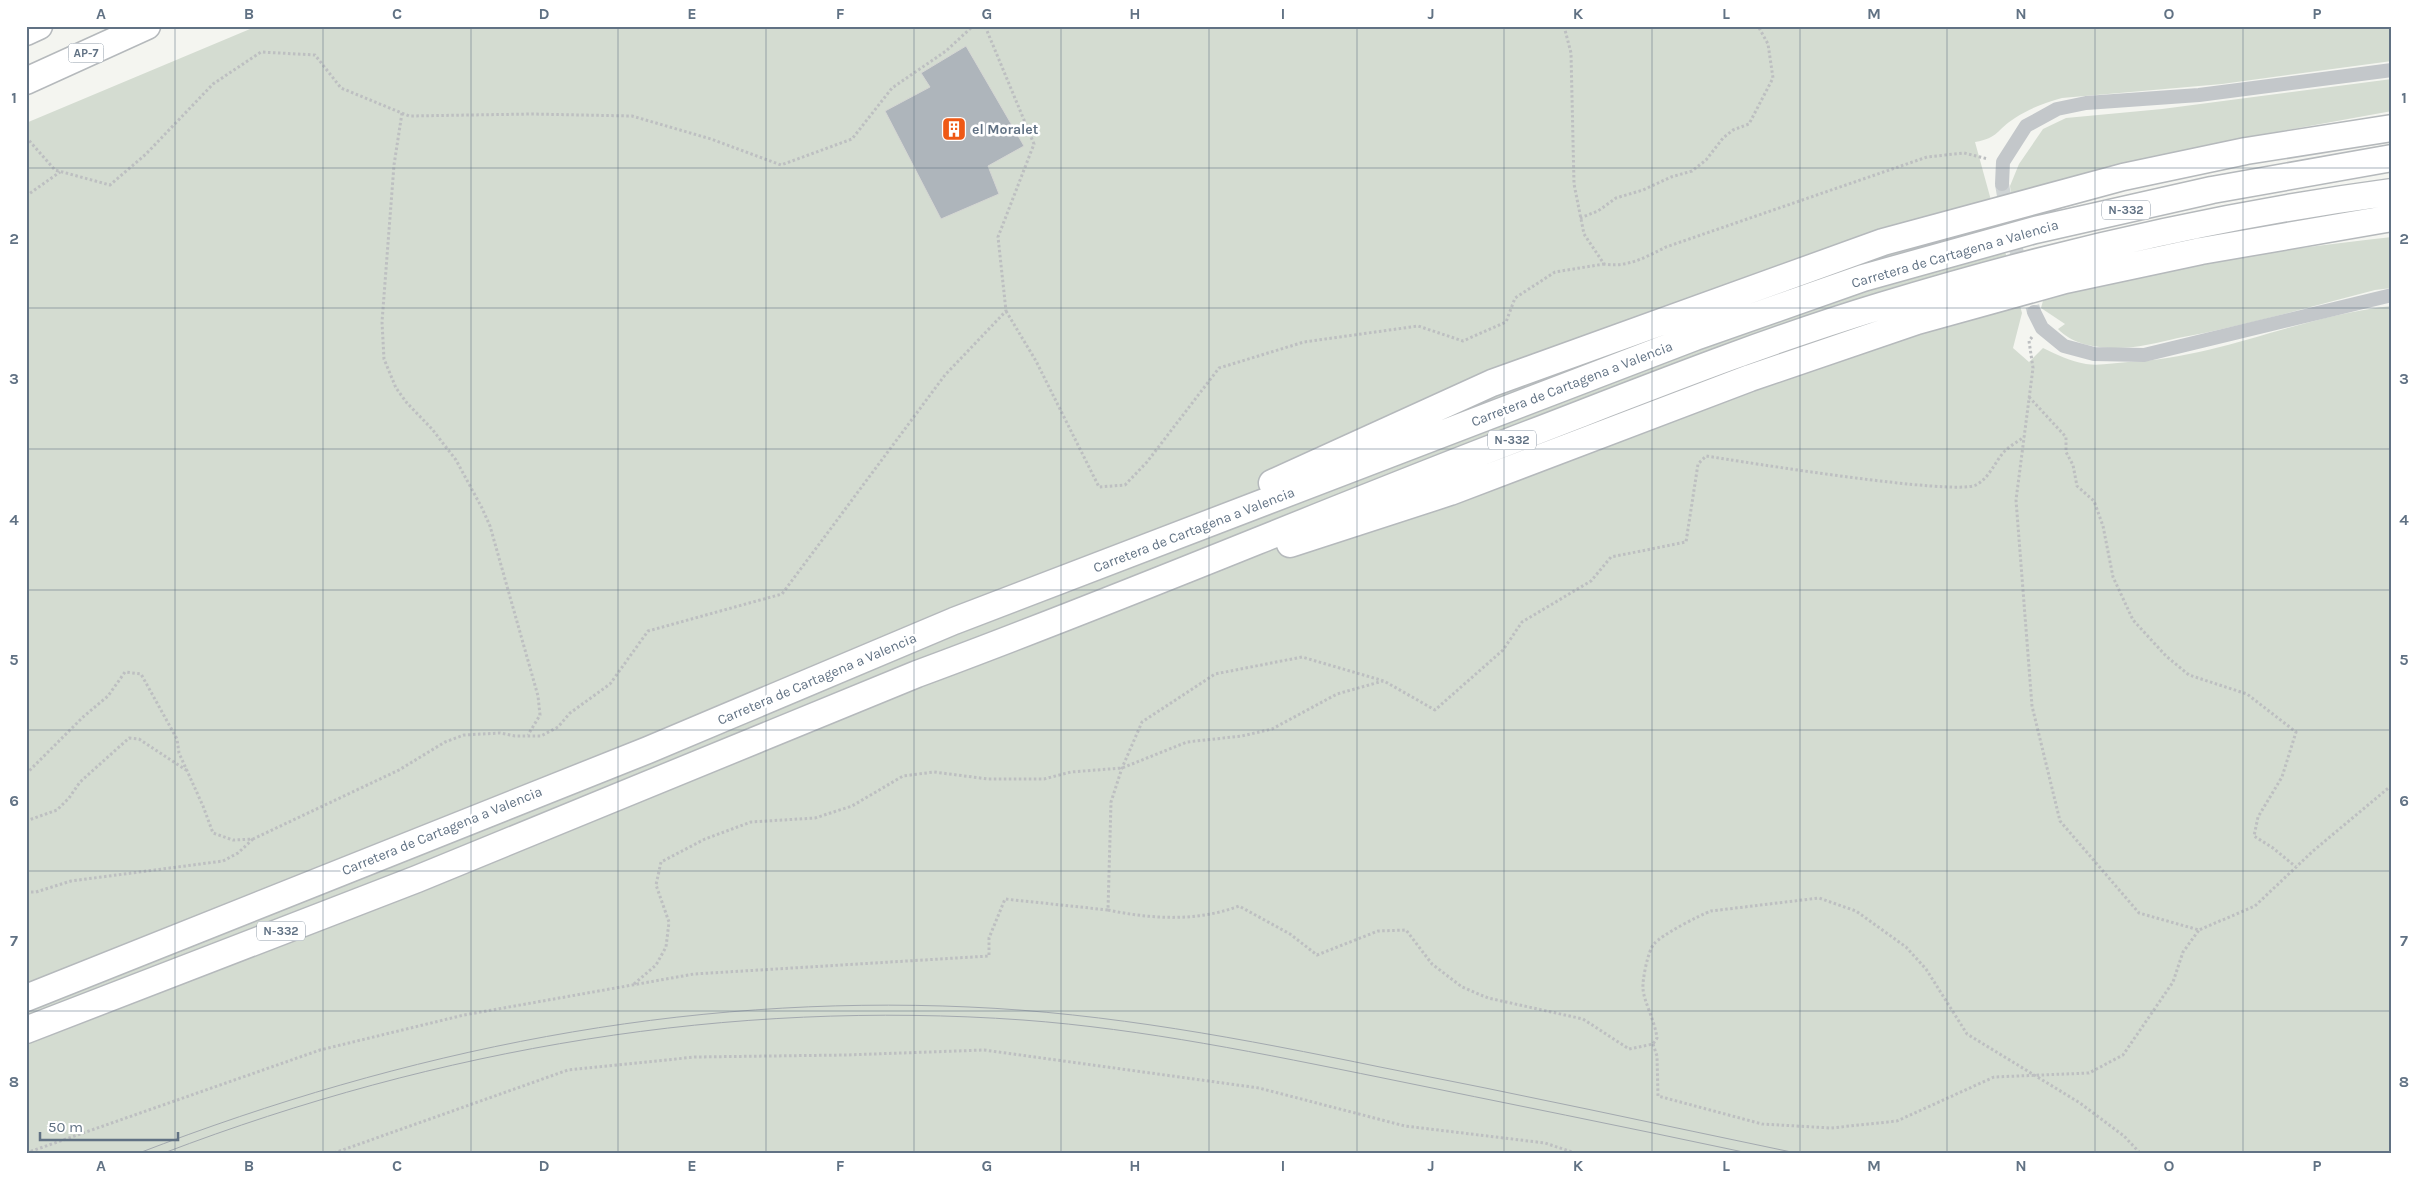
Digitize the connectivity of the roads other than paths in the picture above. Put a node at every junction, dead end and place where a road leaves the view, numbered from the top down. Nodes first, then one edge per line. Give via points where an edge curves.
1 (39, 26) edge
2 (147, 26) edge
3 (26, 32) edge
4 (2392, 70) edge
5 (26, 81) edge
6 (2392, 128) edge
7 (2392, 158) edge
8 (2002, 184) tunnel mouth
9 (2392, 192) edge
10 (2392, 218) edge
11 (2392, 295) edge
12 (2034, 312) tunnel mouth
13 (1070, 578) junction
14 (996, 645) junction
15 (26, 998) edge
16 (26, 1030) edge

1 - 3 highway
2 - 5 highway, AP-7
4 - 8 street via 2199,95 2057,109 2026,126 2003,162
6 - 13 highway, N-332 via 2246,151 2123,177 1883,242 1492,383
7 - 13 highway, Carretera de Cartagena a Valencia / N-332 via 2212,190 2044,228 1863,278 1695,337
9 - 14 highway, N-332 via 2180,227 1880,306 1607,403
10 - 14 highway via 2201,251 2065,280 1917,321 1750,378 1450,492 1289,545 1118,608
11 - 12 street via 2144,355 2094,354 2064,346 2042,328
13 - 15 highway, Carretera de Cartagena a Valencia / N-332
14 - 16 highway, N-332 via 917,674 417,879

